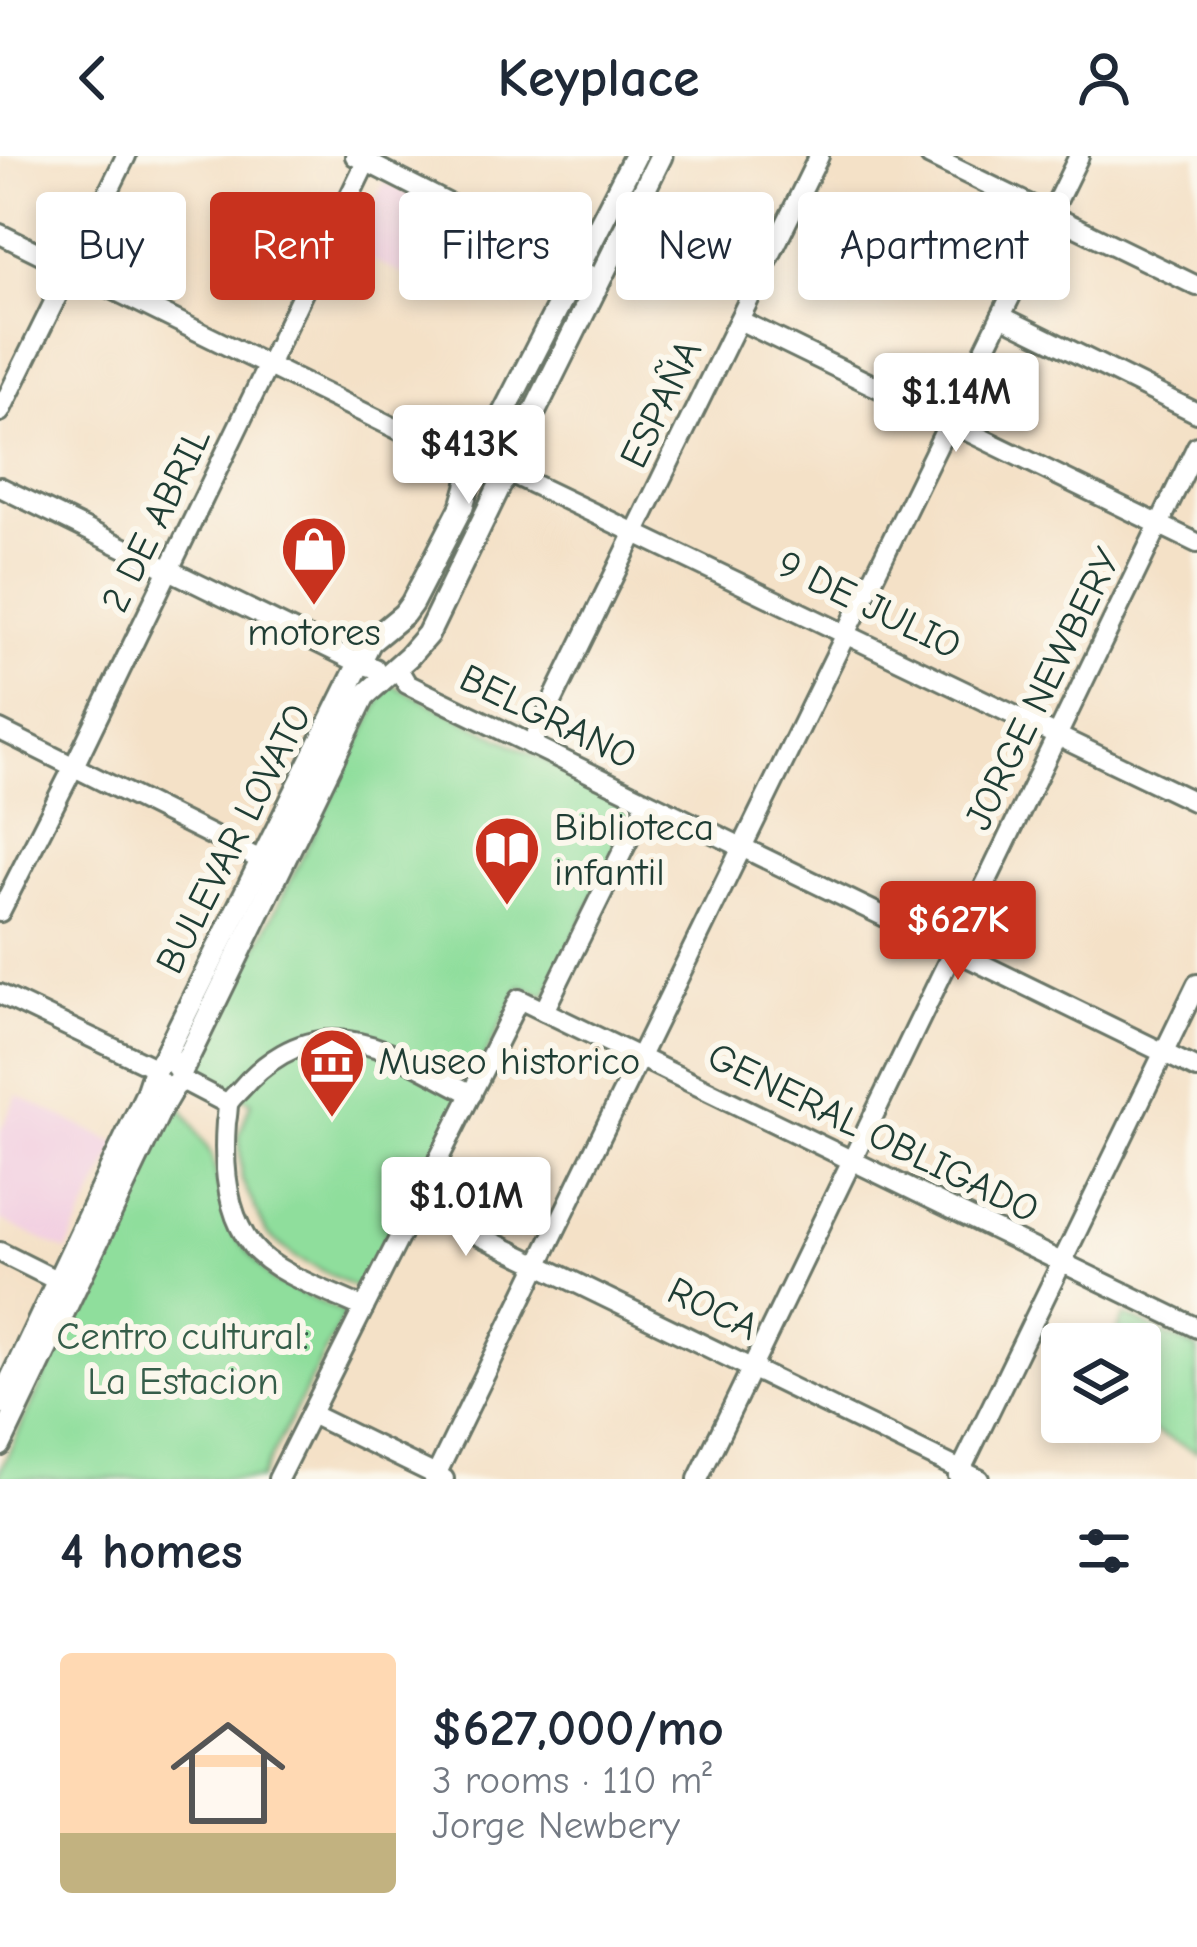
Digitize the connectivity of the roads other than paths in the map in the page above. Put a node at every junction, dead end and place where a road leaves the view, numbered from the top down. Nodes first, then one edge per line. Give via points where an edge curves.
1 (126, 156) edge
2 (635, 156) edge
3 (662, 156) edge
4 (819, 156) edge
5 (930, 156) edge
6 (1078, 156) edge
7 (363, 158) edge
8 (108, 192) edge
9 (429, 192) edge
10 (1004, 192) edge
11 (1061, 192) edge
12 (1070, 224) edge
13 (0, 235) edge
14 (592, 240) edge
15 (36, 252) edge
16 (592, 276) edge
17 (599, 280) junction
18 (1197, 286) edge
19 (54, 300) edge
20 (136, 300) edge
21 (561, 300) edge
22 (1009, 300) edge
23 (1001, 316) junction
24 (739, 320) junction
25 (267, 364) junction
26 (0, 412) edge
27 (1197, 413) edge
28 (950, 422) junction
29 (1197, 446) edge
30 (476, 459) junction
31 (507, 473) junction
32 (0, 487) edge
33 (1160, 524) junction
34 (635, 533) junction
35 (1197, 543) edge
36 (169, 569) junction
37 (846, 633) junction
38 (382, 659) junction
39 (0, 730) edge
40 (1056, 735) junction
41 (531, 745) junction
42 (74, 766) junction
43 (647, 802) junction
44 (1197, 803) edge
45 (742, 848) junction
46 (271, 865) junction
47 (0, 911) edge
48 (953, 951) junction
49 (1197, 984) edge
50 (0, 994) edge
51 (544, 1011) junction
52 (1164, 1053) junction
53 (640, 1055) junction
54 (1197, 1069) edge
55 (168, 1074) junction
56 (472, 1094) junction
57 (228, 1104) junction
58 (851, 1159) junction
59 (416, 1204) junction
60 (0, 1252) edge
61 (1061, 1262) junction
62 (539, 1264) junction
63 (67, 1286) junction
64 (364, 1308) junction
65 (1197, 1328) edge
66 (752, 1368) junction
67 (2, 1391) edge
68 (311, 1414) junction
69 (0, 1445) edge
70 (965, 1476) edge
71 (438, 1478) edge
72 (278, 1479) edge
73 (698, 1479) edge

1 - 8 street
2 - 14 main road, BULEVAR LOVATO
3 - 17 main road, BULEVAR LOVATO
4 - 24 street, ESPAÑA
5 - 10 street
6 - 11 street
7 - 9 street
7 - 25 street, 2 DE ABRIL
12 - 18 street
13 - 15 street
16 - 17 street
17 - 31 main road, BULEVAR LOVATO
19 - 26 street
20 - 25 street
21 - 30 main road, BULEVAR LOVATO
22 - 23 street
23 - 27 street
23 - 28 street
24 - 28 street
24 - 34 street, ESPAÑA
25 - 30 street via 452,456
25 - 36 street, 2 DE ABRIL
28 - 33 street
28 - 37 street
29 - 33 street, JORGE NEWBERY
30 - 31 main road, 9 DE JULIO via 483,482
30 - 31 main road, 9 DE JULIO via 499,448 509,456
30 - 38 main road, BULEVAR LOVATO via 462,506
31 - 34 street, 9 DE JULIO
31 - 38 main road, BULEVAR LOVATO via 435,622 416,649
32 - 36 street, BELGRANO
33 - 35 street
33 - 40 street, JORGE NEWBERY
34 - 37 street, 9 DE JULIO
34 - 41 street, ESPAÑA
36 - 38 street, BELGRANO
36 - 42 street, 2 DE ABRIL
37 - 40 street, 9 DE JULIO
37 - 45 street
38 - 41 street, BELGRANO via 407,684
38 - 46 main road, BULEVAR LOVATO
38 - 46 main road, BULEVAR LOVATO
39 - 42 street
40 - 44 street, 9 DE JULIO
40 - 48 street, JORGE NEWBERY
41 - 43 street, BELGRANO
42 - 46 street
42 - 47 street, 2 DE ABRIL
43 - 45 street, BELGRANO
43 - 51 street
45 - 48 street, BELGRANO
45 - 53 street
46 - 55 main road, BULEVAR LOVATO
48 - 52 street, BELGRANO
48 - 58 street, JORGE NEWBERY
49 - 52 street
50 - 55 street
51 - 53 street, GENERAL OBLIGADO
51 - 56 street, GENERAL OBLIGADO via 519,999
52 - 54 street, BELGRANO
52 - 61 street
53 - 58 street, GENERAL OBLIGADO
53 - 62 street
55 - 57 street
55 - 63 main road, BULEVAR LOVATO via 161,1108
56 - 57 street via 383,1050 335,1040 281,1054
56 - 59 street
57 - 64 street via 229,1199 250,1244 272,1264
58 - 61 street, GENERAL OBLIGADO
58 - 66 street, JORGE NEWBERY
59 - 62 street, ROCA
59 - 64 street
60 - 63 street
61 - 65 street, GENERAL OBLIGADO
61 - 70 street
62 - 66 street, ROCA
62 - 71 street
63 - 67 main road, BULEVAR LOVATO
63 - 69 main road, BULEVAR LOVATO
64 - 68 street
66 - 70 street, ROCA
66 - 73 street, JORGE NEWBERY
68 - 71 street
68 - 72 street

